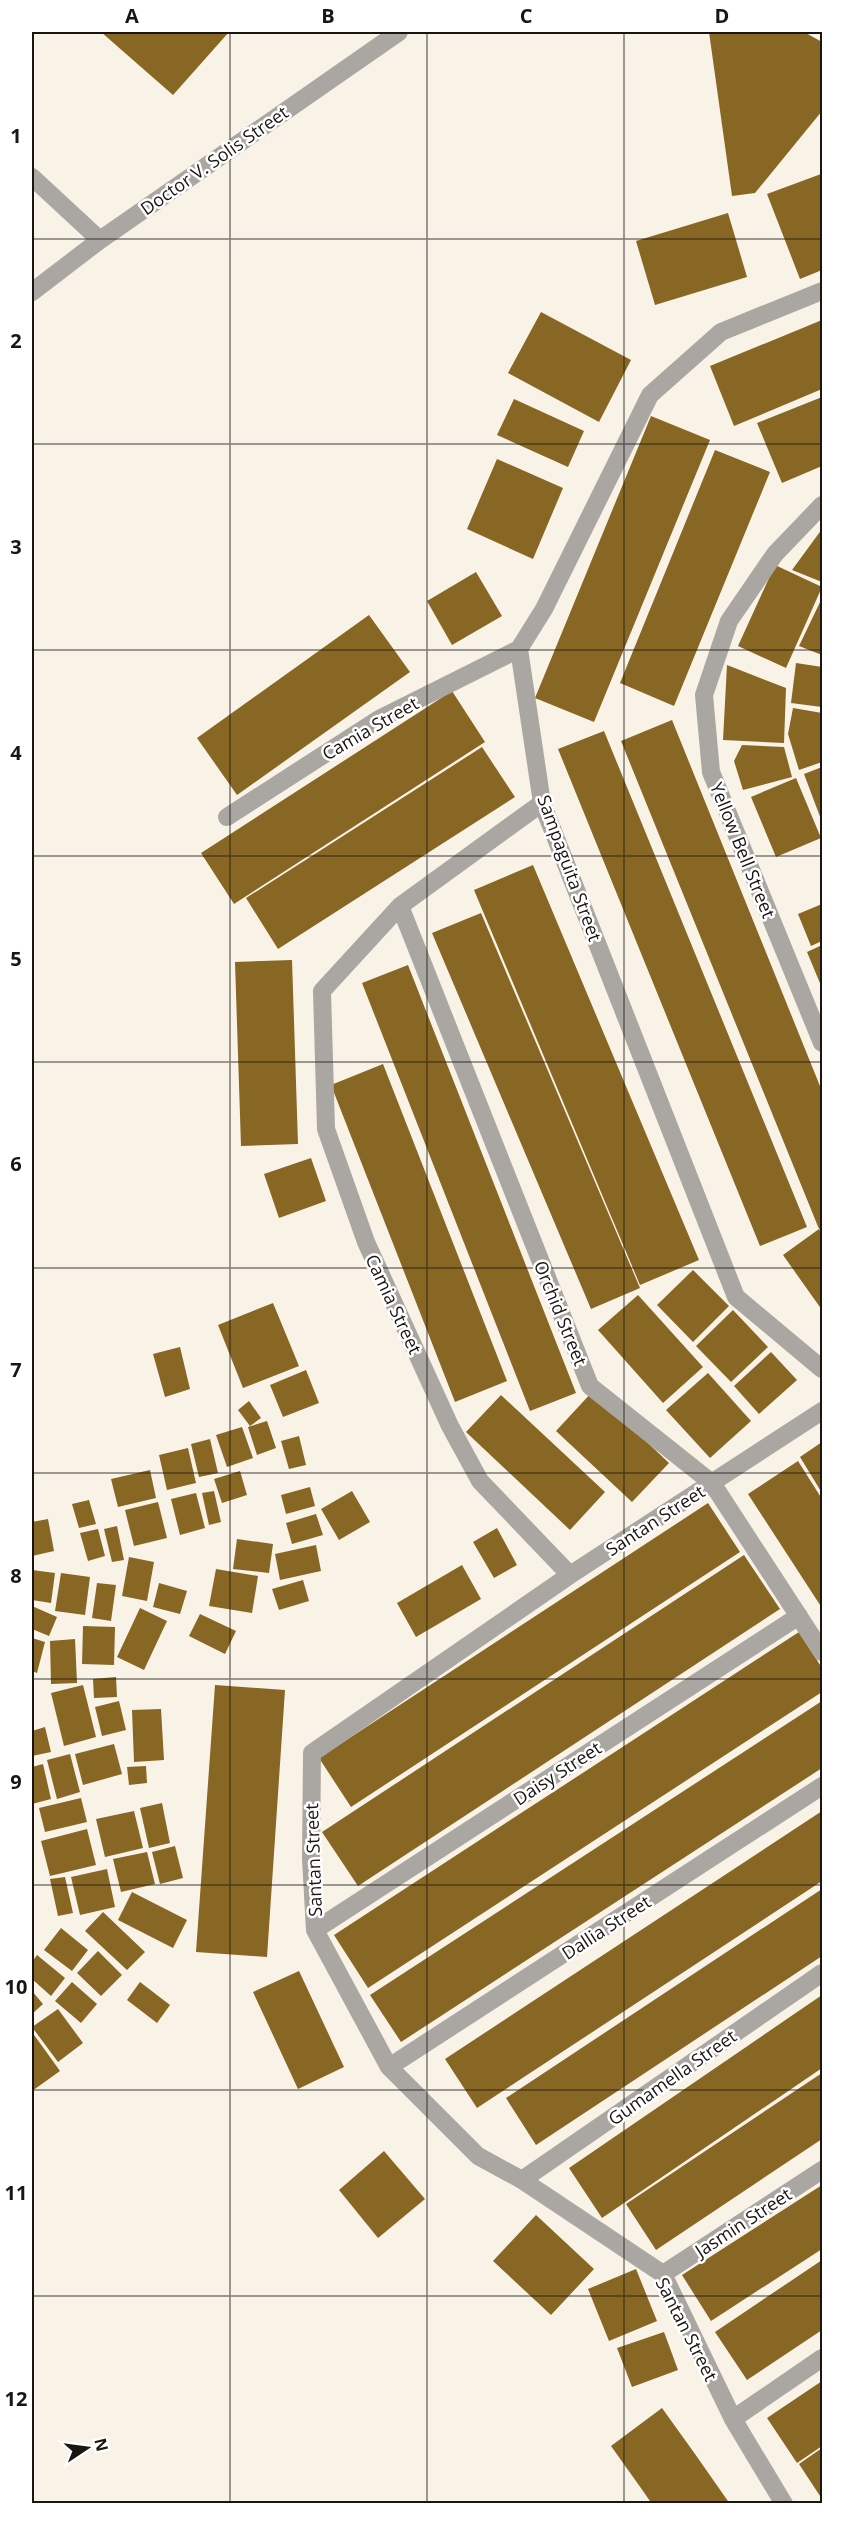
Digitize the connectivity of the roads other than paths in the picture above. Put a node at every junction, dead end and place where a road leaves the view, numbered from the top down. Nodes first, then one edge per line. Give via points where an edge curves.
1 (399, 32) edge
2 (32, 177) edge
3 (100, 240) junction
4 (822, 291) edge
5 (32, 292) edge
6 (822, 505) edge
7 (519, 649) junction
8 (542, 803) junction
9 (227, 817) dead end
10 (400, 906) junction
11 (822, 1043) edge
12 (822, 1369) edge
13 (822, 1412) edge
14 (712, 1483) junction
15 (570, 1575) junction
16 (799, 1616) junction
17 (822, 1652) edge
18 (822, 1786) edge
19 (315, 1930) junction
20 (822, 1973) edge
21 (389, 2067) junction
22 (822, 2170) edge
23 (522, 2180) junction
24 (663, 2274) junction
25 (822, 2358) edge
26 (733, 2419) junction
27 (784, 2504) edge

1 - 3 street, Doctor V. Solis Street
2 - 3 street
3 - 5 street, Doctor V. Solis Street
4 - 7 street via 721,332 651,395 544,609
6 - 11 street, Yellow Bell Street via 775,554 729,621 704,695 711,772
7 - 8 street, Sampaguita Street
7 - 9 street, Camia Street via 379,719
8 - 10 street
8 - 12 street, Sampaguita Street via 736,1298
10 - 14 street, Orchid Street via 590,1386
10 - 15 street, Camia Street via 322,991 326,1130 366,1242 480,1481
13 - 14 street, Santan Street
14 - 15 street, Santan Street
14 - 16 street, Orchid Street
15 - 19 street, Santan Street via 312,1753
16 - 17 street, Orchid Street
16 - 19 street, Daisy Street
18 - 21 street, Dallia Street
19 - 21 street, Santan Street
20 - 23 street, Gumamella Street
21 - 23 street, Santan Street via 478,2156
22 - 24 street, Jasmin Street
23 - 24 street, Santan Street
24 - 26 street, Santan Street
25 - 26 street
26 - 27 street, Santan Street

